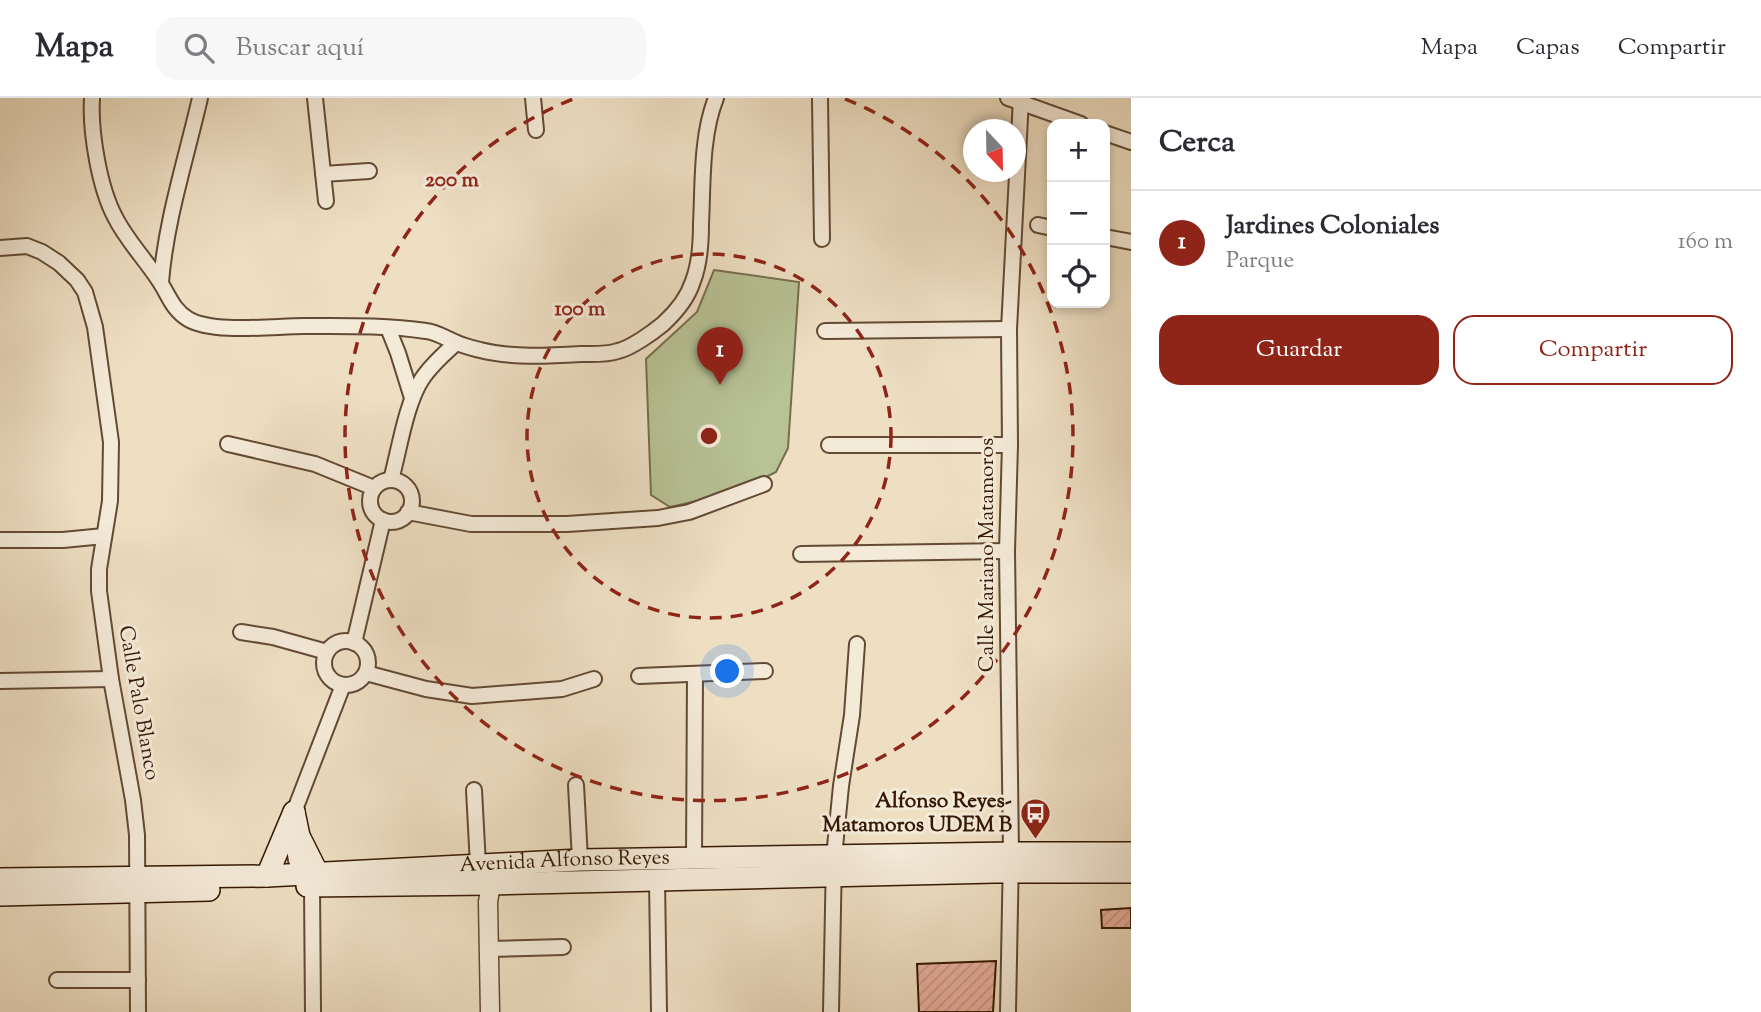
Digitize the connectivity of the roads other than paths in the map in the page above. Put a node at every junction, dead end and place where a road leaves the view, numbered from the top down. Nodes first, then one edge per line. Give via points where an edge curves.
1 (92, 98) edge
2 (200, 98) edge
3 (315, 98) edge
4 (533, 98) edge
5 (716, 98) edge
6 (820, 98) edge
7 (1016, 100) edge
8 (1067, 119) edge
9 (536, 130) dead end
10 (1110, 135) edge
11 (1131, 142) edge
12 (369, 171) dead end
13 (323, 174) junction
14 (326, 201) dead end
15 (1110, 238) edge
16 (822, 239) dead end
17 (1131, 242) edge
18 (0, 248) edge
19 (161, 282) junction
20 (388, 328) junction
21 (1009, 329) junction
22 (825, 331) dead end
23 (456, 343) junction
24 (412, 398) junction
25 (228, 444) dead end
26 (829, 445) dead end
27 (1010, 445) junction
28 (391, 480) junction
29 (764, 484) dead end
30 (374, 488) junction
31 (408, 512) junction
32 (383, 520) junction
33 (104, 536) junction
34 (0, 540) edge
35 (1007, 551) junction
36 (801, 554) dead end
37 (241, 632) dead end
38 (354, 643) junction
39 (857, 644) dead end
40 (327, 653) junction
41 (765, 671) dead end
42 (366, 673) junction
43 (695, 675) junction
44 (639, 676) dead end
45 (111, 678) junction
46 (594, 679) dead end
47 (0, 681) edge
48 (343, 685) junction
49 (576, 785) dead end
50 (474, 790) dead end
51 (294, 813) junction
52 (1131, 853) edge
53 (694, 859) junction
54 (580, 860) junction
55 (1011, 862) junction
56 (478, 865) junction
57 (834, 867) junction
58 (1131, 872) edge
59 (267, 876) junction
60 (310, 877) junction
61 (0, 879) edge
62 (657, 880) junction
63 (491, 884) junction
64 (138, 885) junction
65 (0, 895) edge
66 (563, 947) dead end
67 (489, 948) junction
68 (57, 980) dead end
69 (138, 980) junction
70 (138, 1012) edge
71 (313, 1012) edge
72 (490, 1012) edge
73 (659, 1012) edge
74 (831, 1012) edge
75 (1008, 1012) edge

1 - 19 street via 93,136 108,200
2 - 19 street
3 - 13 street
4 - 9 street
5 - 23 street via 705,145 698,265 693,284 663,324 609,352 503,355
6 - 16 street
7 - 8 street
7 - 21 street, Calle Mariano Matamoros
10 - 11 street
12 - 13 street
13 - 14 street
15 - 17 street
18 - 33 street, Calle Palo Blanco via 27,246 42,252 68,271 85,292 111,442
19 - 20 street via 181,314 205,326
20 - 23 street via 428,331
20 - 24 street
21 - 22 street
21 - 27 street, Calle Mariano Matamoros
23 - 24 street via 428,371
24 - 28 street
25 - 30 street via 315,464
26 - 27 street
27 - 35 street, Calle Mariano Matamoros
28 - 30 street
28 - 31 street via 400,482 411,495
29 - 31 street via 658,519 471,524
30 - 32 street via 370,506
31 - 32 street via 397,521
32 - 38 street
33 - 34 street
33 - 45 street, Calle Palo Blanco via 99,592
35 - 36 street
35 - 55 street, Calle Mariano Matamoros
37 - 40 street
38 - 40 street via 335,644
38 - 42 street via 367,655
39 - 57 street
40 - 48 street via 325,670
41 - 43 street
42 - 46 street via 472,696 562,688
42 - 48 street via 356,683
43 - 44 street
43 - 53 street
45 - 47 street
45 - 64 street, Calle Palo Blanco via 133,800
48 - 51 street
49 - 54 street
50 - 56 street
51 - 59 main road
51 - 60 main road
52 - 55 main road, Avenida Alfonso Reyes
53 - 54 main road, Avenida Alfonso Reyes
53 - 57 main road, Avenida Alfonso Reyes
54 - 56 main road, Avenida Alfonso Reyes
54 - 63 main road
55 - 57 main road, Avenida Alfonso Reyes
55 - 58 main road, Avenida Alfonso Reyes
55 - 75 street, Calle Mariano Matamoros
56 - 60 main road, Avenida Alfonso Reyes
57 - 62 main road, Avenida Alfonso Reyes
57 - 74 street
59 - 60 main road, Avenida Alfonso Reyes
59 - 64 main road, Avenida Alfonso Reyes
60 - 63 main road, Avenida Alfonso Reyes
60 - 64 main road, Avenida Alfonso Reyes
60 - 71 street
61 - 64 main road, Avenida Alfonso Reyes
62 - 63 main road, Avenida Alfonso Reyes
62 - 73 street
63 - 67 street
64 - 65 main road, Avenida Alfonso Reyes
64 - 69 street, Calle Palo Blanco
66 - 67 street
67 - 72 street
68 - 69 street
69 - 70 street, Calle Palo Blanco

